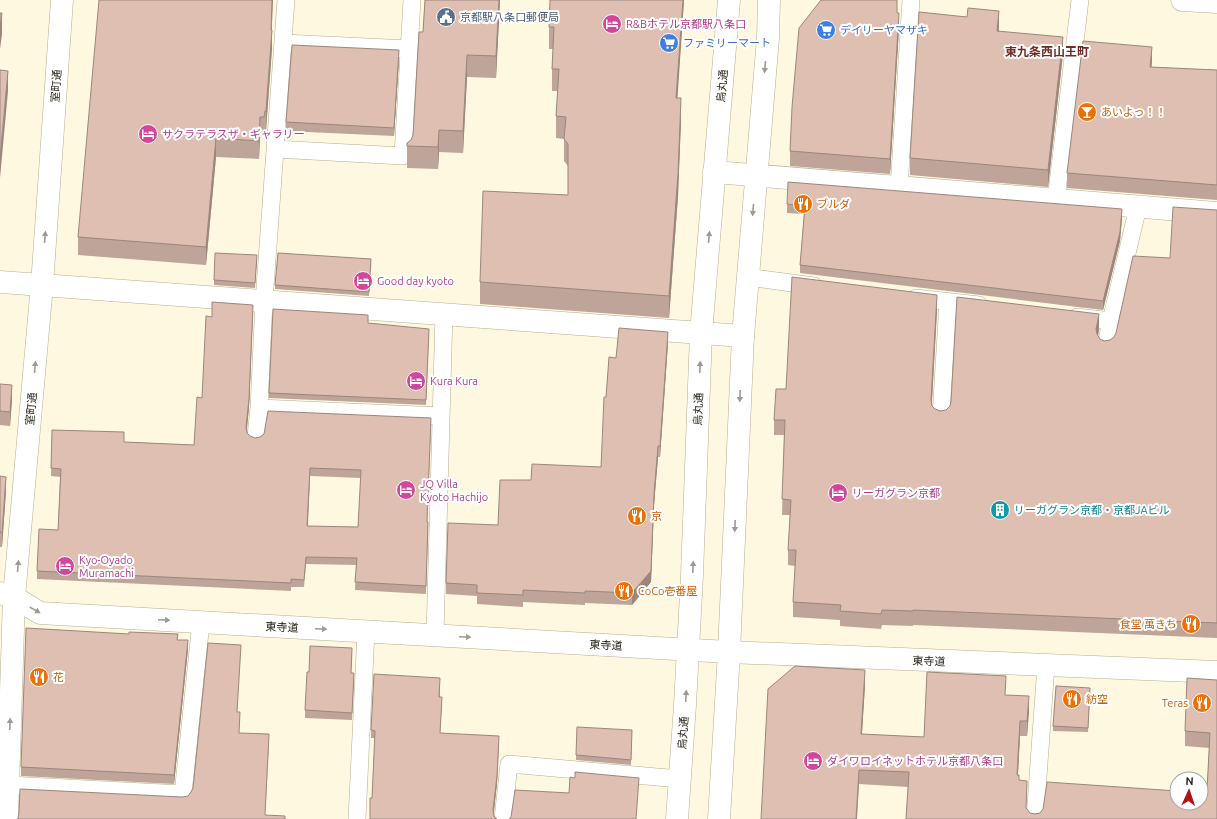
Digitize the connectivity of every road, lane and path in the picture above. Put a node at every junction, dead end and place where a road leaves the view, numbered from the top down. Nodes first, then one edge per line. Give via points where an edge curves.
1 (62, 0) edge
2 (286, 0) edge
3 (412, 0) edge
4 (729, 0) edge
5 (770, 0) edge
6 (911, 0) edge
7 (1080, 0) edge
8 (1182, 0) edge
9 (1217, 2) edge
10 (283, 42) junction
11 (409, 49) junction
12 (275, 149) junction
13 (714, 172) junction
14 (756, 176) junction
15 (899, 188) junction
16 (1056, 200) junction
17 (1138, 207) junction
18 (1217, 214) edge
19 (747, 278) junction
20 (0, 282) edge
21 (42, 285) junction
22 (830, 288) edge
23 (900, 296) edge
24 (264, 301) junction
25 (948, 302) junction
26 (994, 307) edge
27 (444, 314) junction
28 (1064, 316) edge
29 (1111, 321) junction
30 (701, 332) junction
31 (743, 336) junction
32 (1106, 346) edge
33 (258, 408) junction
34 (441, 416) junction
35 (941, 416) edge
36 (256, 436) edge
37 (7, 595) edge
38 (201, 622) junction
39 (366, 631) junction
40 (435, 635) junction
41 (688, 650) junction
42 (729, 652) junction
43 (1046, 665) junction
44 (1217, 672) edge
45 (6, 686) edge
46 (5, 752) edge
47 (680, 779) junction
48 (8, 785) junction
49 (7, 819) edge
50 (357, 819) edge
51 (503, 819) edge
52 (677, 819) edge
53 (719, 819) edge
54 (1035, 819) edge

21 -> 1 street, 室町通
2 - 10 lane
3 - 11 lane
4 - 13 street, 烏丸通
5 -> 14 street
6 - 15 lane
7 - 16 lane
8 - 9 street
10 - 11 lane
10 - 12 lane
11 - 12 lane via 403,156
12 - 24 lane
13 - 14 street
30 -> 13 street, 烏丸通
14 - 15 street
14 -> 19 street
15 - 16 street
16 - 17 street
17 - 18 street
17 - 29 lane
19 - 22 lane
19 - 31 street
20 - 21 street
21 - 24 street
37 -> 21 street, 室町通
23 - 25 lane
24 - 27 street
24 - 33 lane
25 - 26 lane
25 - 35 lane
27 - 30 street
27 - 34 lane
28 - 29 lane
29 - 32 lane
30 - 31 street
41 -> 30 street, 烏丸通
31 -> 42 street
33 - 34 lane
33 - 36 lane
34 - 40 lane
37 -> 38 street, 東寺道 via 40,613
37 - 45 street, 室町通
38 -> 39 street, 東寺道
38 - 48 lane via 183,794
39 - 40 street, 東寺道
39 - 50 lane
40 -> 41 street, 東寺道
41 - 42 street, 東寺道
47 -> 41 street, 烏丸通
42 - 43 street, 東寺道
42 - 53 street
43 - 44 street, 東寺道
43 - 54 lane
46 -> 45 street, 室町通
46 - 48 street, 室町通
47 - 51 lane via 509,764
47 - 52 street, 烏丸通
48 - 49 street, 室町通

